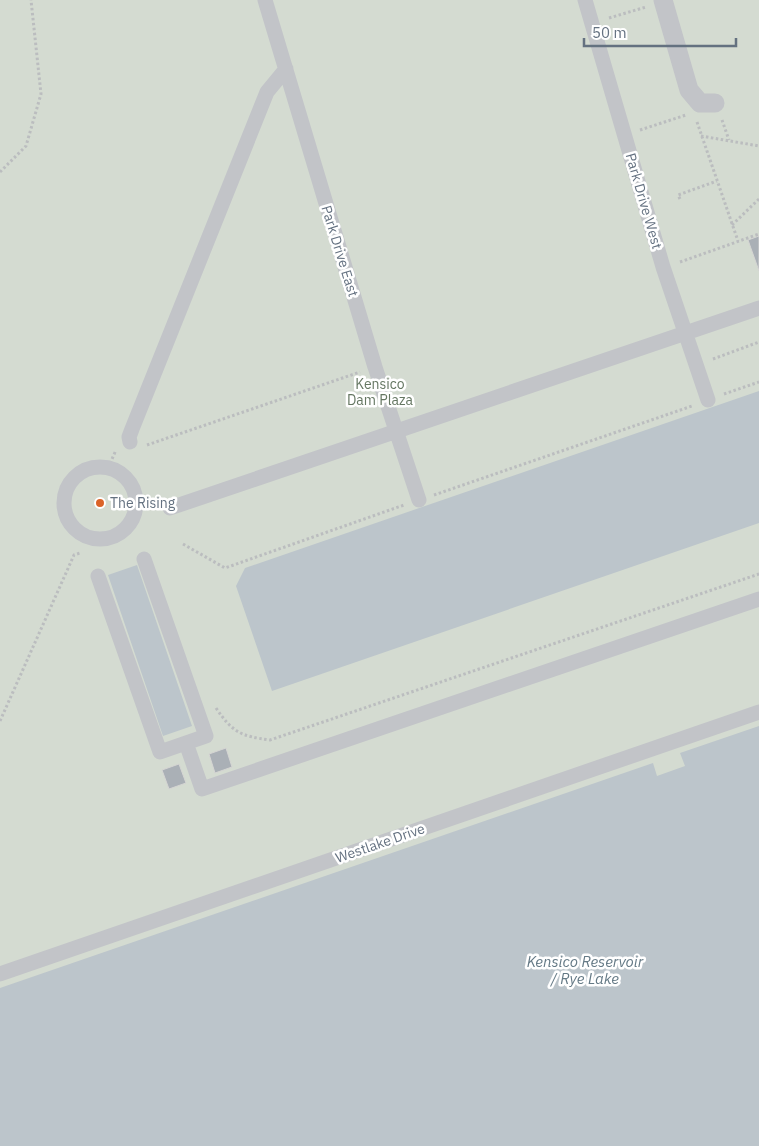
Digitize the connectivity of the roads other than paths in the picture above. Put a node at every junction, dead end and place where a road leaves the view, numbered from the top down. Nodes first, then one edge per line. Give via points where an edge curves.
1 (265, 0) edge
2 (585, 0) edge
3 (663, 1) edge
4 (286, 69) junction
5 (701, 107) road end
6 (759, 308) edge
7 (685, 334) junction
8 (708, 400) road end
9 (397, 431) junction
10 (130, 442) dead end
11 (132, 485) joint
12 (419, 500) road end
13 (170, 508) dead end
14 (144, 559) dead end
15 (98, 576) dead end
16 (759, 599) edge
17 (759, 712) edge
18 (186, 743) junction
19 (0, 974) edge

1 - 4 street, Park Drive East
2 - 7 street, Park Drive West
3 - 5 street via 689,90
4 - 9 street, Park Drive East
4 - 10 street via 267,92 135,420
6 - 7 street
7 - 8 street, Park Drive West
7 - 9 street
9 - 12 street, Park Drive East
9 - 13 street
11 - 11 street via 120,473 108,468 84,471 67,490 64,508 68,520 86,537 116,536 128,527 135,512 136,495
14 - 18 street via 206,736
15 - 18 street via 160,752
16 - 18 street via 202,789
17 - 19 street, Westlake Drive

